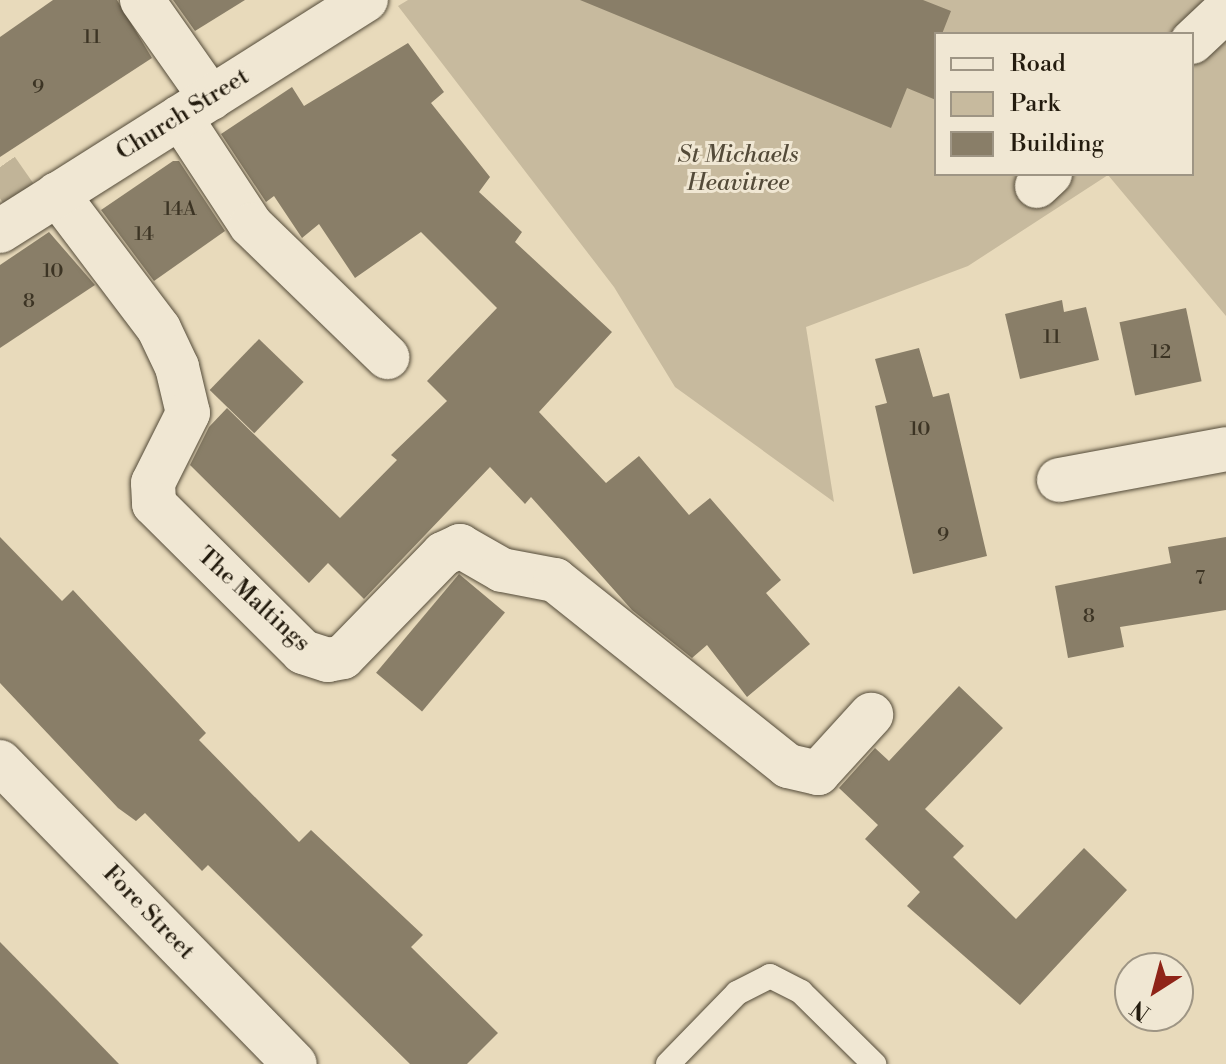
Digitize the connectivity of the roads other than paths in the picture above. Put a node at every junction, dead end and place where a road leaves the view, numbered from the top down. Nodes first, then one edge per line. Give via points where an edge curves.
1 (142, 0) edge
2 (366, 0) edge
3 (1226, 10) edge
4 (1194, 40) edge
5 (196, 107) junction
6 (29, 212) edge
7 (387, 357) dead end
8 (1226, 449) edge
9 (1059, 480) dead end
10 (871, 715) dead end
11 (0, 762) edge
12 (295, 1064) edge
13 (668, 1064) edge
14 (874, 1064) edge

1 - 5 street
2 - 5 street, Church Street
3 - 4 street
5 - 6 street, Church Street
5 - 7 street via 251,225
6 - 10 street, The Maltings via 159,329 177,367 188,413 153,483 154,504 303,652 328,660 343,657 443,554 460,546 502,570 555,580 788,766 818,773
8 - 9 street
11 - 12 street, Fore Street
13 - 14 lane via 737,993 770,976 801,992

